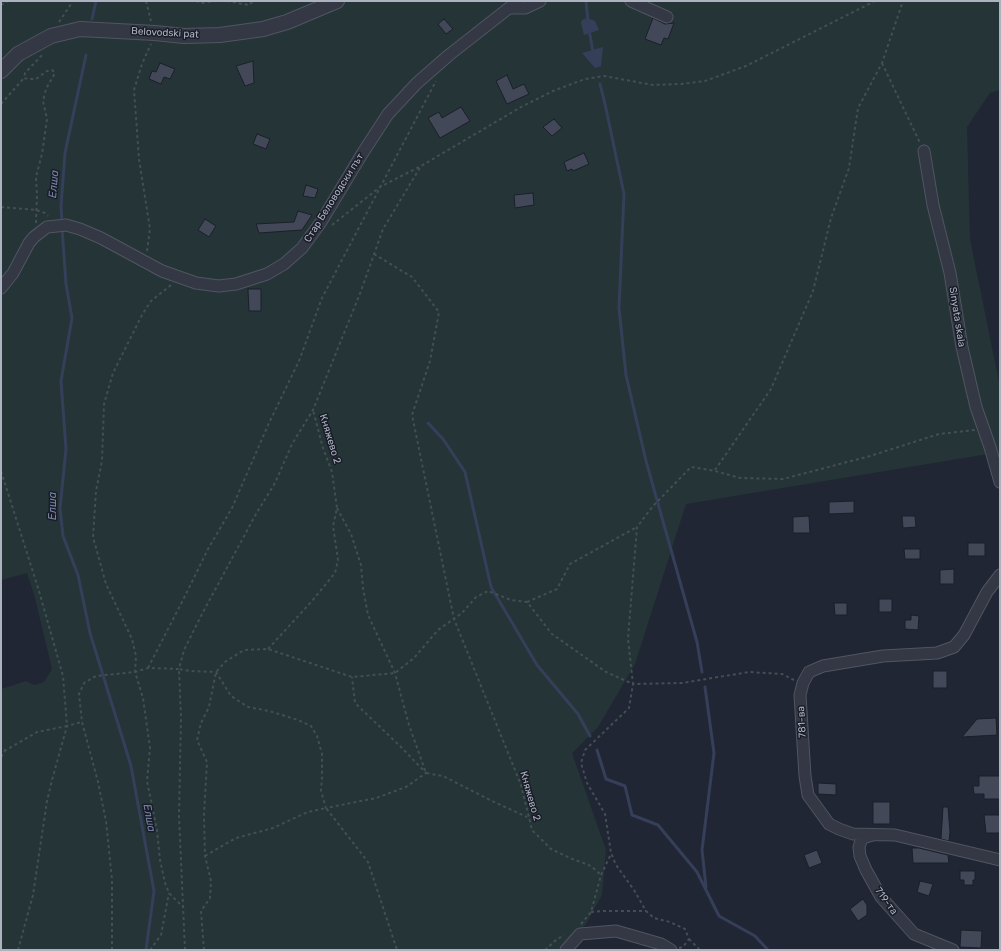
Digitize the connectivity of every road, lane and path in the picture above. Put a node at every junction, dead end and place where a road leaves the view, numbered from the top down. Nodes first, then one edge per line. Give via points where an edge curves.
1 (8, 1) edge
2 (72, 1) edge
3 (146, 1) edge
4 (196, 1) edge
5 (215, 1) edge
6 (227, 1) edge
7 (253, 1) edge
8 (337, 1) edge
9 (518, 1) edge
10 (540, 1) edge
11 (631, 1) edge
12 (875, 1) edge
13 (903, 1) edge
14 (1, 5) edge
15 (509, 8) junction
16 (667, 17) dead end
17 (155, 33) junction
18 (51, 36) junction
19 (882, 62) junction
20 (1, 71) edge
21 (24, 78) junction
22 (436, 80) dead end
23 (1, 104) edge
24 (924, 151) joint
25 (422, 166) junction
26 (380, 187) junction
27 (1, 207) edge
28 (36, 210) junction
29 (61, 225) junction
30 (332, 225) dead end
31 (34, 237) junction
32 (374, 254) junction
33 (146, 262) junction
34 (180, 278) junction
35 (1, 288) edge
36 (313, 410) junction
37 (984, 430) junction
38 (715, 470) junction
39 (1, 471) edge
40 (1000, 482) edge
41 (337, 508) junction
42 (637, 527) junction
43 (1000, 575) edge
44 (527, 602) junction
45 (454, 619) junction
46 (268, 649) junction
47 (148, 668) junction
48 (179, 668) junction
49 (135, 672) junction
50 (216, 672) junction
51 (395, 673) junction
52 (352, 677) junction
53 (803, 683) junction
54 (633, 684) junction
55 (82, 722) junction
56 (67, 726) junction
57 (6, 750) junction
58 (1, 751) edge
59 (1, 757) edge
60 (426, 773) junction
61 (326, 808) junction
62 (528, 817) junction
63 (876, 834) junction
64 (611, 853) junction
65 (205, 856) junction
66 (1000, 860) edge
67 (601, 875) junction
68 (169, 892) junction
69 (183, 907) junction
70 (646, 911) junction
71 (591, 912) junction
72 (579, 931) junction
73 (567, 934) dead end
74 (689, 939) junction
75 (674, 949) edge
76 (18, 950) edge
77 (112, 950) edge
78 (150, 950) edge
79 (185, 950) edge
80 (204, 950) edge
81 (397, 950) edge
82 (546, 950) edge
83 (566, 950) edge
84 (700, 950) edge
85 (953, 950) edge

1 - 14 path
2 - 18 path
3 - 17 path
4 - 5 path
6 - 7 path via 249,5
8 - 17 street, Belovodski pat via 263,29 213,35
9 - 15 street, Стар Беловодски път
10 - 15 street via 525,8
11 - 16 street
12 - 25 path via 746,66 705,80 654,85 604,76 585,79 521,107
13 - 19 path
15 - 34 street, Стар Беловодски път via 417,83 388,114 321,222 302,248 284,264 267,274 236,284 219,286
17 - 18 street, Belovodski pat via 80,29
17 - 33 path via 134,90 139,159 150,229
18 - 20 street, Belovodski pat via 18,54
18 - 21 path via 43,55 25,73
19 - 24 path
19 - 38 path via 858,108 849,168 831,218 813,291 771,389
21 - 23 path
21 - 28 path via 36,79 52,70 55,73 43,101 47,119 36,177
22 - 26 path
24 - 37 street, Sinyata skala via 933,205 950,273 962,347
25 - 26 path
25 - 32 path via 383,229
26 - 30 path
26 - 47 path via 322,298 299,361 232,508 208,549
27 - 28 path
28 - 29 path via 45,213 52,222
28 - 31 path
29 - 31 street via 47,228
29 - 33 street, Стар Беловодски път via 80,229 101,238
31 - 35 street
32 - 36 path via 362,291
32 - 45 path, Княжево 2 via 412,277 439,312 430,361 412,415
33 - 34 street, Стар Беловодски път
34 - 49 path via 151,301 142,314 113,373 104,404 102,461 96,491 93,537 106,584 132,639 136,656
36 - 41 path, Княжево 2 via 332,472
36 - 48 path via 292,444 276,483 256,514 202,614 184,650
37 - 38 path via 940,434 783,479 740,478
37 - 40 street, Sinyata skala
38 - 42 path via 691,467 653,506
39 - 56 path via 63,676
41 - 46 path via 333,526 338,560 335,573
41 - 51 path via 351,534 362,565 368,616
42 - 44 path via 570,564 557,589
42 - 54 path via 628,639
43 - 53 street via 954,647 937,653 883,656 823,666 808,672
44 - 45 path via 511,600 488,591 476,597
44 - 54 path via 552,634 606,672
45 - 51 path via 438,630 414,658
45 - 62 path, Княжево 2 via 520,785
46 - 50 path via 244,650
46 - 52 path
47 - 48 path
47 - 49 path
48 - 50 path
48 - 69 path via 179,816
49 - 55 path via 96,676 84,683 79,694
49 - 68 path via 143,698 150,748 146,781 157,830 160,860
50 - 61 path via 231,696 248,707 269,711 311,726 322,754 321,791
50 - 65 path via 209,707 201,723 197,740 207,762
51 - 52 path
51 - 60 path
52 - 60 path via 355,703
53 - 54 path via 782,674 749,672 682,683
53 - 63 street, 781-ва via 800,695 808,795 829,824 839,830 853,834
54 - 64 path via 629,708 585,750 581,763 587,783 604,814
55 - 56 path
55 - 77 path via 106,820 112,880
56 - 57 path via 37,732
56 - 76 path via 46,801 33,895
57 - 58 path
57 - 59 path
60 - 61 path via 406,787 376,798
60 - 62 path via 443,776
61 - 65 path via 308,812 273,828 236,838
61 - 81 path via 368,862
62 - 67 path, Княжево 2 via 532,830 551,849 592,866
63 - 66 street, 781-ва via 895,835
63 - 85 street, 719-та via 862,838 859,847 866,870 881,897 914,934
64 - 67 path
64 - 70 path
65 - 80 path via 211,881 210,898 201,911
67 - 71 path
68 - 69 path
68 - 78 path via 161,935
69 - 79 path
70 - 71 path
70 - 74 path via 654,918 685,929
71 - 72 path
72 - 75 street via 616,931
72 - 83 street
73 - 82 path
74 - 75 path via 683,947
74 - 84 path

